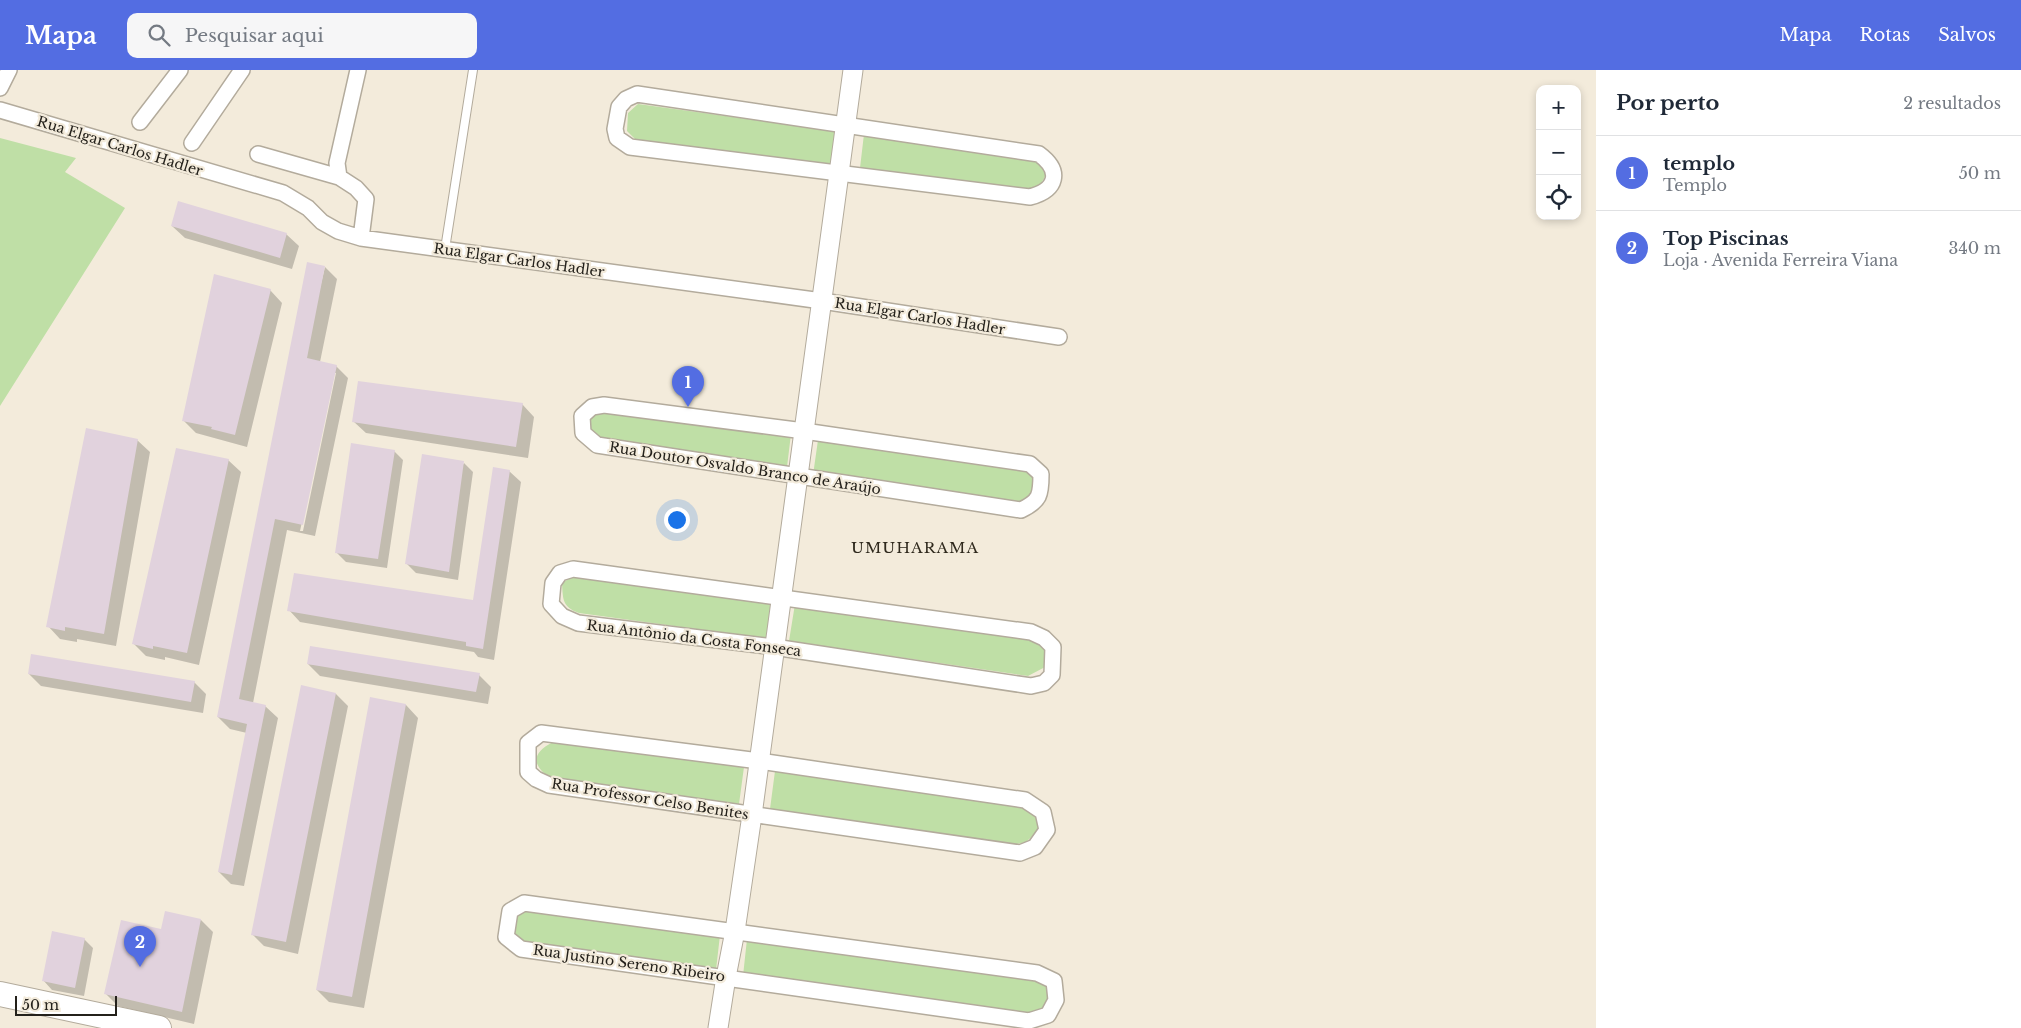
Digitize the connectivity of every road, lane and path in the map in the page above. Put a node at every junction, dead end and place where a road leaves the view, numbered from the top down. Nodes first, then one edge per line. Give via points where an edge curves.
1 (9, 70) edge
2 (180, 70) edge
3 (242, 70) edge
4 (358, 70) edge
5 (473, 70) edge
6 (853, 70) edge
7 (0, 88) edge
8 (0, 110) edge
9 (140, 122) dead end
10 (846, 125) junction
11 (192, 143) dead end
12 (258, 154) dead end
13 (839, 174) junction
14 (339, 177) junction
15 (361, 238) junction
16 (445, 250) junction
17 (822, 301) junction
18 (1058, 337) dead end
19 (804, 431) junction
20 (798, 477) junction
21 (782, 599) junction
22 (774, 647) junction
23 (759, 761) junction
24 (752, 815) junction
25 (735, 930) junction
26 (726, 977) junction
27 (0, 994) edge
28 (159, 1028) edge
29 (718, 1028) edge

1 - 7 street
2 - 9 street
3 - 11 street
4 - 14 street via 337,163
5 - 16 lane
6 - 10 street
8 - 15 street, Rua Elgar Carlos Hadler via 283,194 308,208 330,227
10 - 13 street
10 - 13 street via 1039,154 1049,162 1053,172 1052,184 1044,193 1030,197
10 - 13 street via 638,94 626,99 619,107 615,129 617,138 630,147
12 - 14 street
13 - 17 street
14 - 15 street via 366,199
15 - 16 street, Rua Elgar Carlos Hadler
16 - 17 street, Rua Elgar Carlos Hadler
17 - 18 street, Rua Elgar Carlos Hadler
17 - 19 street
19 - 20 street
19 - 20 street, Rua Doutor Osvaldo Branco de Araújo via 604,405 592,407 582,416 583,433 597,445
19 - 20 street, Rua Doutor Osvaldo Branco de Araújo via 1030,464 1041,474 1041,494 1021,510
20 - 21 street
21 - 22 street
21 - 22 street, Rua Antônio da Costa Fonseca via 573,569 560,572 553,583 551,604 562,616 578,623
21 - 22 street, Rua Antônio da Costa Fonseca via 1031,632 1053,647 1052,675 1044,683 1031,686
22 - 23 street
23 - 24 street
23 - 24 street, Rua Professor Celso Benites via 541,733 528,743 528,772 549,785
23 - 24 street, Rua Professor Celso Benites via 1025,800 1043,812 1047,830 1035,847 1020,853
24 - 25 street
25 - 26 street
25 - 26 street, Rua Justino Sereno Ribeiro via 524,902 510,911 506,937 521,949
25 - 26 street, Rua Justino Sereno Ribeiro via 1037,973 1054,981 1056,1000 1048,1015 1029,1022
26 - 29 street
27 - 28 main road

